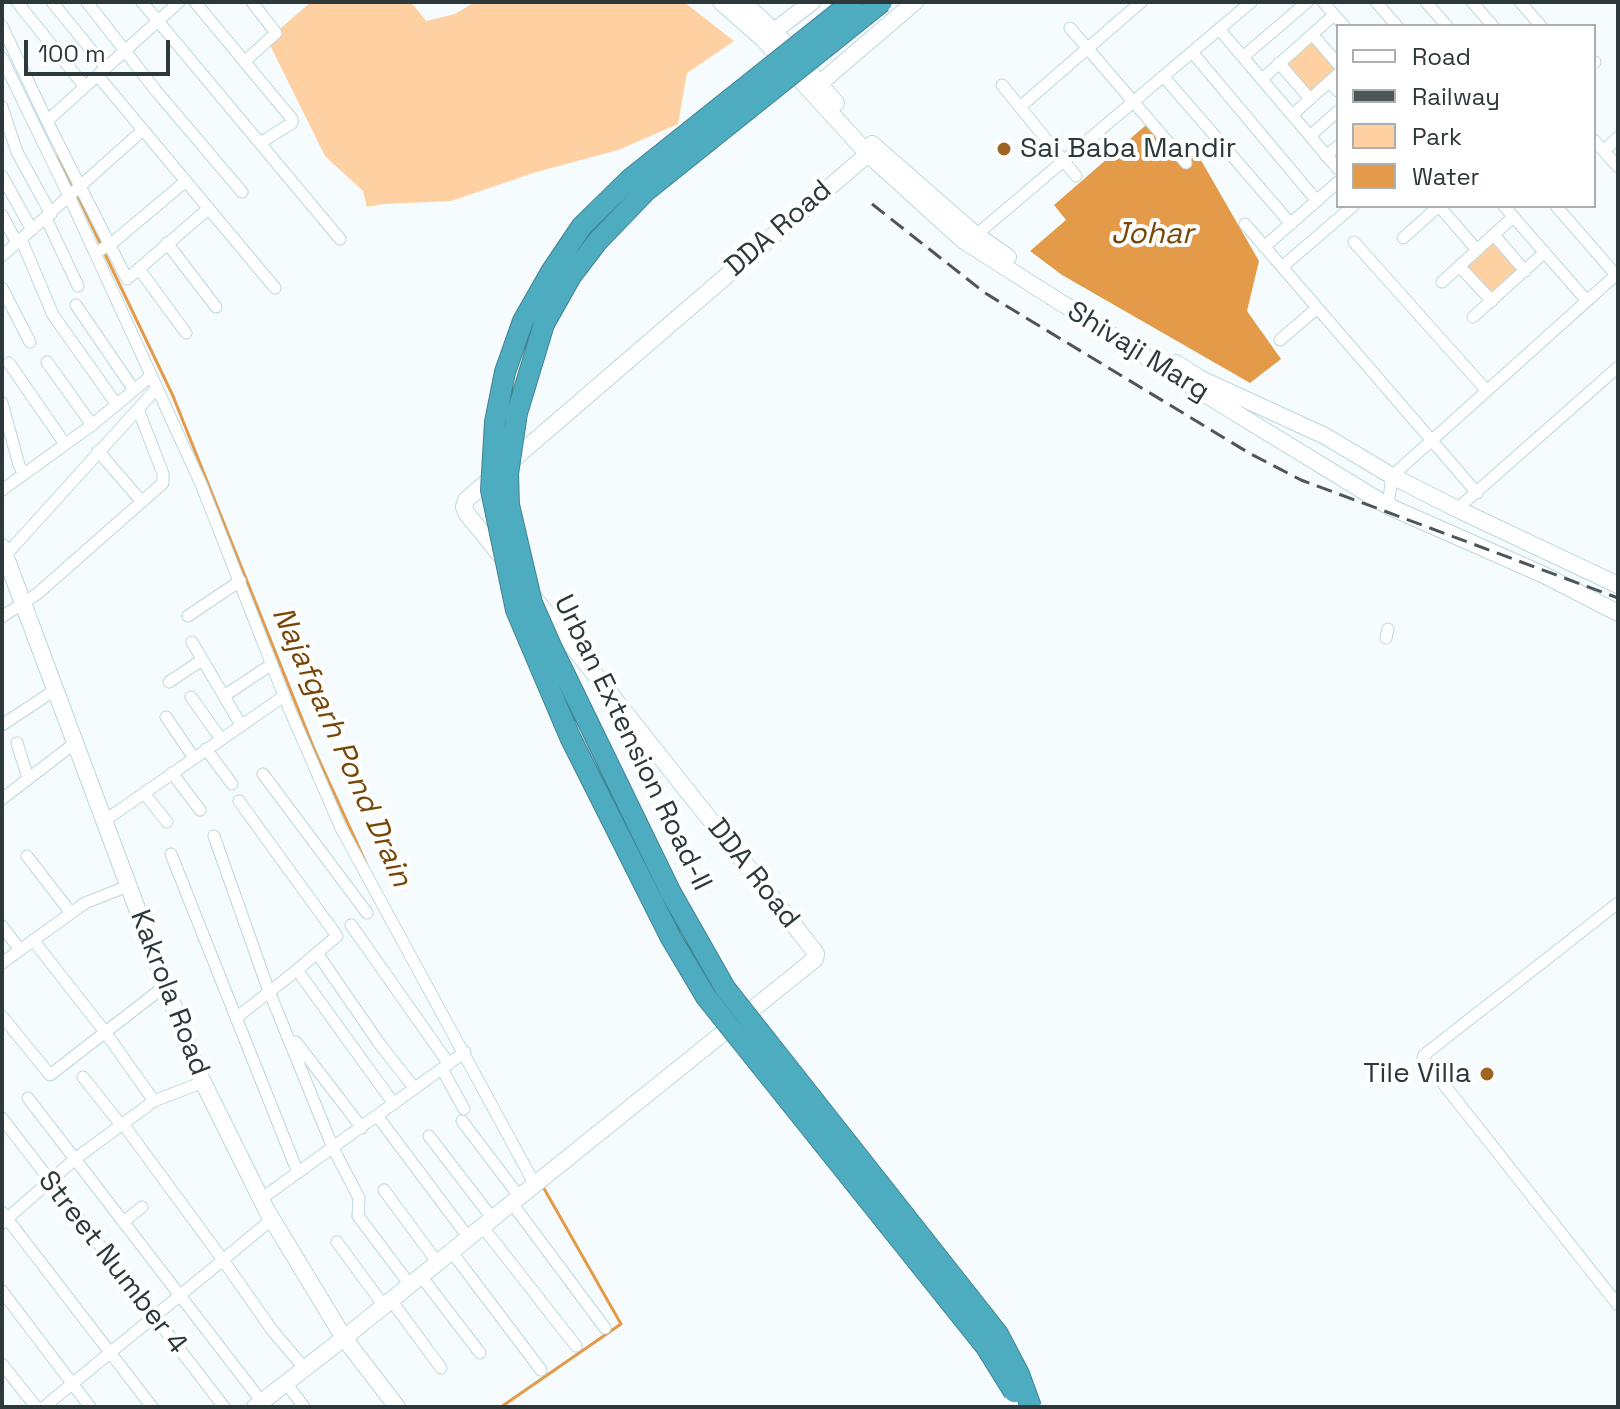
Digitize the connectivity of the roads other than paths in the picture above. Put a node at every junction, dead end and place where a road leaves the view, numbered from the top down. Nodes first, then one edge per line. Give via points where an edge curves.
1 (17, 2) edge
2 (52, 2) edge
3 (87, 2) edge
4 (142, 2) edge
5 (179, 2) edge
6 (195, 2) edge
7 (252, 2) edge
8 (721, 2) edge
9 (743, 2) edge
10 (812, 2) edge
11 (852, 2) edge
12 (882, 2) edge
13 (915, 2) edge
14 (1141, 2) edge
15 (1251, 2) edge
16 (1307, 2) edge
17 (1323, 2) edge
18 (1376, 2) edge
19 (1426, 2) edge
20 (1472, 2) edge
21 (1520, 2) edge
22 (1334, 15) junction
23 (158, 22) junction
24 (1342, 24) edge
25 (1395, 24) edge
26 (1445, 24) edge
27 (1491, 24) edge
28 (1539, 24) edge
29 (2, 26) edge
30 (1070, 28) dead end
31 (1219, 29) junction
32 (774, 31) junction
33 (1312, 34) junction
34 (1088, 48) junction
35 (126, 51) junction
36 (1192, 52) junction
37 (1243, 57) junction
38 (2, 58) edge
39 (244, 62) junction
40 (1336, 62) edge
41 (1279, 63) junction
42 (13, 71) edge
43 (102, 72) junction
44 (1164, 77) junction
45 (1334, 78) edge
46 (1262, 79) junction
47 (819, 84) junction
48 (1002, 85) dead end
49 (85, 87) junction
50 (1310, 99) junction
51 (1134, 102) junction
52 (2, 107) edge
53 (1020, 107) junction
54 (1336, 113) edge
55 (1292, 115) junction
56 (47, 121) junction
57 (143, 130) junction
58 (1310, 136) junction
59 (1618, 137) edge
60 (1596, 142) edge
61 (260, 143) junction
62 (1336, 148) edge
63 (1604, 151) junction
64 (865, 156) junction
65 (1326, 156) junction
66 (1064, 161) junction
67 (1186, 163) dead end
68 (1336, 167) edge
69 (1618, 167) edge
70 (2, 176) edge
71 (1076, 176) dead end
72 (186, 181) junction
73 (1336, 184) edge
74 (74, 190) junction
75 (242, 192) dead end
76 (1317, 201) junction
77 (1351, 208) edge
78 (1437, 208) edge
79 (1441, 208) edge
80 (1506, 208) edge
81 (1558, 208) edge
82 (208, 209) junction
83 (2, 215) edge
84 (48, 216) junction
85 (1513, 217) junction
86 (1245, 224) dead end
87 (1291, 224) junction
88 (32, 230) junction
89 (976, 235) junction
90 (1494, 235) junction
91 (1403, 238) dead end
92 (340, 239) dead end
93 (19, 241) junction
94 (1354, 242) dead end
95 (167, 243) junction
96 (1264, 247) junction
97 (103, 248) junction
98 (1477, 250) junction
99 (1545, 252) junction
100 (2, 256) edge
101 (1459, 266) junction
102 (1282, 267) junction
103 (139, 269) junction
104 (1525, 271) junction
105 (1617, 274) edge
106 (1442, 282) dead end
107 (78, 286) dead end
108 (2, 288) edge
109 (275, 288) dead end
110 (1492, 301) junction
111 (1587, 301) junction
112 (76, 305) dead end
113 (216, 307) dead end
114 (1317, 308) junction
115 (1473, 317) dead end
116 (186, 333) dead end
117 (1280, 340) dead end
118 (30, 342) dead end
119 (47, 362) dead end
120 (9, 363) dead end
121 (1618, 367) edge
122 (151, 376) junction
123 (157, 388) junction
124 (134, 390) junction
125 (1487, 391) junction
126 (2, 403) edge
127 (117, 405) junction
128 (138, 409) junction
129 (92, 425) junction
130 (1432, 441) junction
131 (65, 444) junction
132 (98, 451) junction
133 (24, 474) junction
134 (1392, 476) junction
135 (2, 490) edge
136 (1477, 493) junction
137 (142, 502) junction
138 (1388, 506) junction
139 (1457, 509) junction
140 (4, 552) edge
141 (240, 581) junction
142 (1618, 585) edge
143 (23, 603) junction
144 (1618, 613) edge
145 (188, 616) dead end
146 (2, 617) edge
147 (192, 642) dead end
148 (202, 660) junction
149 (272, 664) junction
150 (169, 682) dead end
151 (55, 690) junction
152 (224, 696) junction
153 (284, 696) junction
154 (191, 697) dead end
155 (166, 717) dead end
156 (3, 723) edge
157 (241, 725) junction
158 (221, 739) junction
159 (17, 743) dead end
160 (75, 743) junction
161 (206, 749) junction
162 (194, 758) junction
163 (172, 773) junction
164 (263, 774) dead end
165 (28, 778) junction
166 (232, 784) dead end
167 (144, 793) junction
168 (2, 799) edge
169 (239, 801) dead end
170 (200, 810) dead end
171 (104, 821) junction
172 (167, 822) dead end
173 (214, 836) dead end
174 (171, 854) dead end
175 (27, 856) dead end
176 (128, 886) junction
177 (380, 903) junction
178 (1618, 903) edge
179 (71, 913) junction
180 (367, 913) junction
181 (351, 925) junction
182 (2, 926) edge
183 (337, 936) junction
184 (33, 940) junction
185 (20, 950) junction
186 (317, 953) junction
187 (2, 963) edge
188 (297, 970) junction
189 (165, 986) junction
190 (270, 992) junction
191 (2, 1016) edge
192 (236, 1018) junction
193 (284, 1025) junction
194 (105, 1032) junction
195 (465, 1052) junction
196 (446, 1066) junction
197 (83, 1077) dead end
198 (203, 1082) junction
199 (415, 1089) junction
200 (28, 1098) dead end
201 (154, 1101) junction
202 (394, 1104) junction
203 (378, 1117) junction
204 (2, 1118) edge
205 (122, 1124) junction
206 (362, 1128) junction
207 (429, 1136) dead end
208 (333, 1148) junction
209 (75, 1159) junction
210 (298, 1173) junction
211 (538, 1180) junction
212 (50, 1182) junction
213 (384, 1190) dead end
214 (261, 1199) junction
215 (515, 1199) junction
216 (142, 1207) dead end
217 (4, 1218) edge
218 (272, 1219) junction
219 (123, 1222) junction
220 (487, 1222) junction
221 (468, 1237) junction
222 (337, 1242) dead end
223 (451, 1251) junction
224 (223, 1260) junction
225 (437, 1262) junction
226 (415, 1280) junction
227 (2, 1291) edge
228 (181, 1297) junction
229 (388, 1303) junction
230 (1618, 1305) edge
231 (152, 1317) junction
232 (605, 1328) dead end
233 (344, 1338) junction
234 (576, 1346) dead end
235 (111, 1353) junction
236 (480, 1353) dead end
237 (2, 1364) edge
238 (441, 1368) dead end
239 (305, 1369) junction
240 (541, 1370) dead end
241 (286, 1383) junction
242 (73, 1385) junction
243 (258, 1404) edge
244 (394, 1406) edge
245 (36, 1407) edge
246 (44, 1407) edge
247 (90, 1407) edge
248 (152, 1407) edge
249 (224, 1407) edge
250 (304, 1407) edge
251 (1018, 1407) edge
252 (1031, 1407) edge

1 - 49 street
2 - 43 street
3 - 35 street
4 - 23 street
5 - 23 street
6 - 39 street
7 - 39 street via 276,33
8 - 64 street, Shivaji Marg via 763,39
9 - 32 street, Shivaji Marg
10 - 32 street
11 - 251 highway, Urban Extension Road-II, bridge via 630,179 582,226 523,321 505,372 495,422 491,490 516,610 570,737 671,938 706,997 986,1347 1012,1385
12 - 252 highway, Urban Extension Road-II, bridge via 646,191 571,276 544,324 517,413 509,505 532,603 671,893 725,988 998,1334
13 - 47 street
14 - 34 street
15 - 31 street
16 - 37 street
17 - 22 street
18 - 25 street
19 - 26 street
20 - 27 street
21 - 28 street
22 - 24 street
22 - 33 street
23 - 35 street
23 - 61 street
29 - 42 street
30 - 34 street
31 - 36 street
31 - 37 street
32 - 47 street, Shivaji Marg
33 - 40 street
33 - 41 street
34 - 51 street
34 - 53 street
35 - 43 street
35 - 75 street
36 - 44 street
36 - 76 street
37 - 46 street
38 - 42 street
39 - 61 street via 293,121
41 - 46 street
41 - 50 street
42 - 56 street
42 - 74 street
43 - 49 street
43 - 57 street
44 - 51 street
44 - 87 street
45 - 50 street
46 - 55 street
47 - 89 street, Shivaji Marg via 877,150
48 - 53 street
49 - 56 street
50 - 55 street
51 - 66 street
51 - 67 street
52 - 84 street
53 - 66 street
54 - 58 street
55 - 58 street
56 - 74 street
57 - 72 street
57 - 74 street
58 - 65 street
59 - 63 street
60 - 63 street
61 - 92 street
62 - 65 street
63 - 69 street
64 - 138 street, Shivaji Marg via 964,241
64 - 211 street, DDA Road via 466,500 467,514 816,954
65 - 68 street
66 - 71 street
66 - 89 street
70 - 88 street
72 - 82 street
72 - 97 street
73 - 76 street
74 - 84 street
74 - 97 street
74 - 97 street
76 - 87 street
77 - 102 street
78 - 91 street
79 - 98 street
80 - 85 street
81 - 105 street
82 - 95 street
82 - 109 street
83 - 93 street
84 - 88 street
84 - 107 street
85 - 90 street
85 - 99 street
86 - 96 street
87 - 96 street
88 - 93 street
89 - 134 street, Shivaji Marg via 1201,379 1325,436
90 - 98 street
90 - 104 street
93 - 100 street
93 - 127 street via 53,315
94 - 125 street
95 - 103 street
95 - 113 street
96 - 102 street
97 - 103 street via 127,279
97 - 122 street
98 - 101 street
99 - 104 street
99 - 111 street
101 - 106 street
101 - 110 street
102 - 114 street
103 - 116 street
104 - 110 street
105 - 111 street
108 - 118 street
110 - 115 street
111 - 125 street
112 - 124 street
114 - 117 street
114 - 130 street
119 - 129 street
120 - 131 street
121 - 136 street
122 - 123 street
122 - 124 street
123 - 128 street
123 - 141 street
124 - 127 street
125 - 130 street
126 - 133 street
127 - 129 street
128 - 132 street
128 - 137 street via 164,479
129 - 131 street
130 - 134 street
130 - 136 street
131 - 133 street
132 - 137 street
132 - 140 street
133 - 135 street
134 - 138 street
134 - 139 street, Shivaji Marg
136 - 139 street
137 - 143 street
138 - 144 street, Shivaji Marg
139 - 142 street, Shivaji Marg
140 - 143 street, Kakrola Road
141 - 145 street
141 - 149 street
143 - 146 street
143 - 151 street, Kakrola Road
147 - 148 street
148 - 150 street
148 - 152 street
149 - 152 street
149 - 153 street
151 - 156 street
151 - 160 street, Kakrola Road
152 - 157 street
153 - 157 street
153 - 177 street via 330,805
154 - 158 street
155 - 162 street
157 - 158 street
158 - 161 street
159 - 165 street
160 - 165 street
160 - 171 street, Kakrola Road
161 - 162 street
161 - 166 street
162 - 163 street
163 - 167 street
163 - 170 street
164 - 180 street
165 - 168 street
167 - 171 street
167 - 172 street
169 - 183 street
171 - 176 street, Kakrola Road
173 - 190 street
174 - 192 street
175 - 179 street
176 - 179 street
176 - 189 street, Kakrola Road
177 - 180 street
177 - 195 street
178 - 230 street via 1423,1058
179 - 184 street
180 - 181 street
181 - 183 street
181 - 196 street
182 - 185 street
183 - 186 street
184 - 185 street
184 - 194 street
185 - 187 street
186 - 188 street
186 - 199 street
188 - 190 street
188 - 202 street
189 - 194 street
189 - 198 street, Kakrola Road
190 - 192 street
190 - 193 street
191 - 194 street via 50,1075
192 - 210 street
193 - 206 street
193 - 208 street
194 - 201 street
195 - 196 street
195 - 211 street
196 - 199 street
196 - 215 street via 463,1115
197 - 205 street
198 - 201 street
198 - 214 street, Kakrola Road
199 - 202 street
200 - 209 street
201 - 205 street
202 - 203 street
203 - 206 street
203 - 221 street
204 - 212 street, Street Number 4
205 - 209 street
205 - 224 street
206 - 208 street
207 - 220 street
208 - 210 street
208 - 226 street via 359,1198 358,1216
209 - 212 street
209 - 219 street
210 - 214 street
211 - 215 street, DDA Road
212 - 217 street
212 - 231 street, Street Number 4
213 - 225 street
214 - 218 street, Kakrola Road
215 - 220 street, DDA Road
215 - 232 street
216 - 219 street
217 - 235 street
218 - 224 street
218 - 233 street, Kakrola Road
219 - 228 street
220 - 221 street, DDA Road
220 - 234 street
221 - 223 street, DDA Road
222 - 229 street
223 - 225 street, DDA Road
223 - 240 street
224 - 228 street
224 - 239 street
225 - 226 street, DDA Road
226 - 229 street, DDA Road
226 - 236 street
227 - 242 street
228 - 231 street
228 - 243 street
229 - 233 street, DDA Road
229 - 238 street
231 - 235 street
231 - 249 street, Street Number 4
233 - 239 street, DDA Road
233 - 244 street, Kakrola Road
235 - 242 street
235 - 248 street
237 - 245 street
239 - 241 street, DDA Road
241 - 243 street, DDA Road
241 - 250 street
242 - 246 street
242 - 247 street

